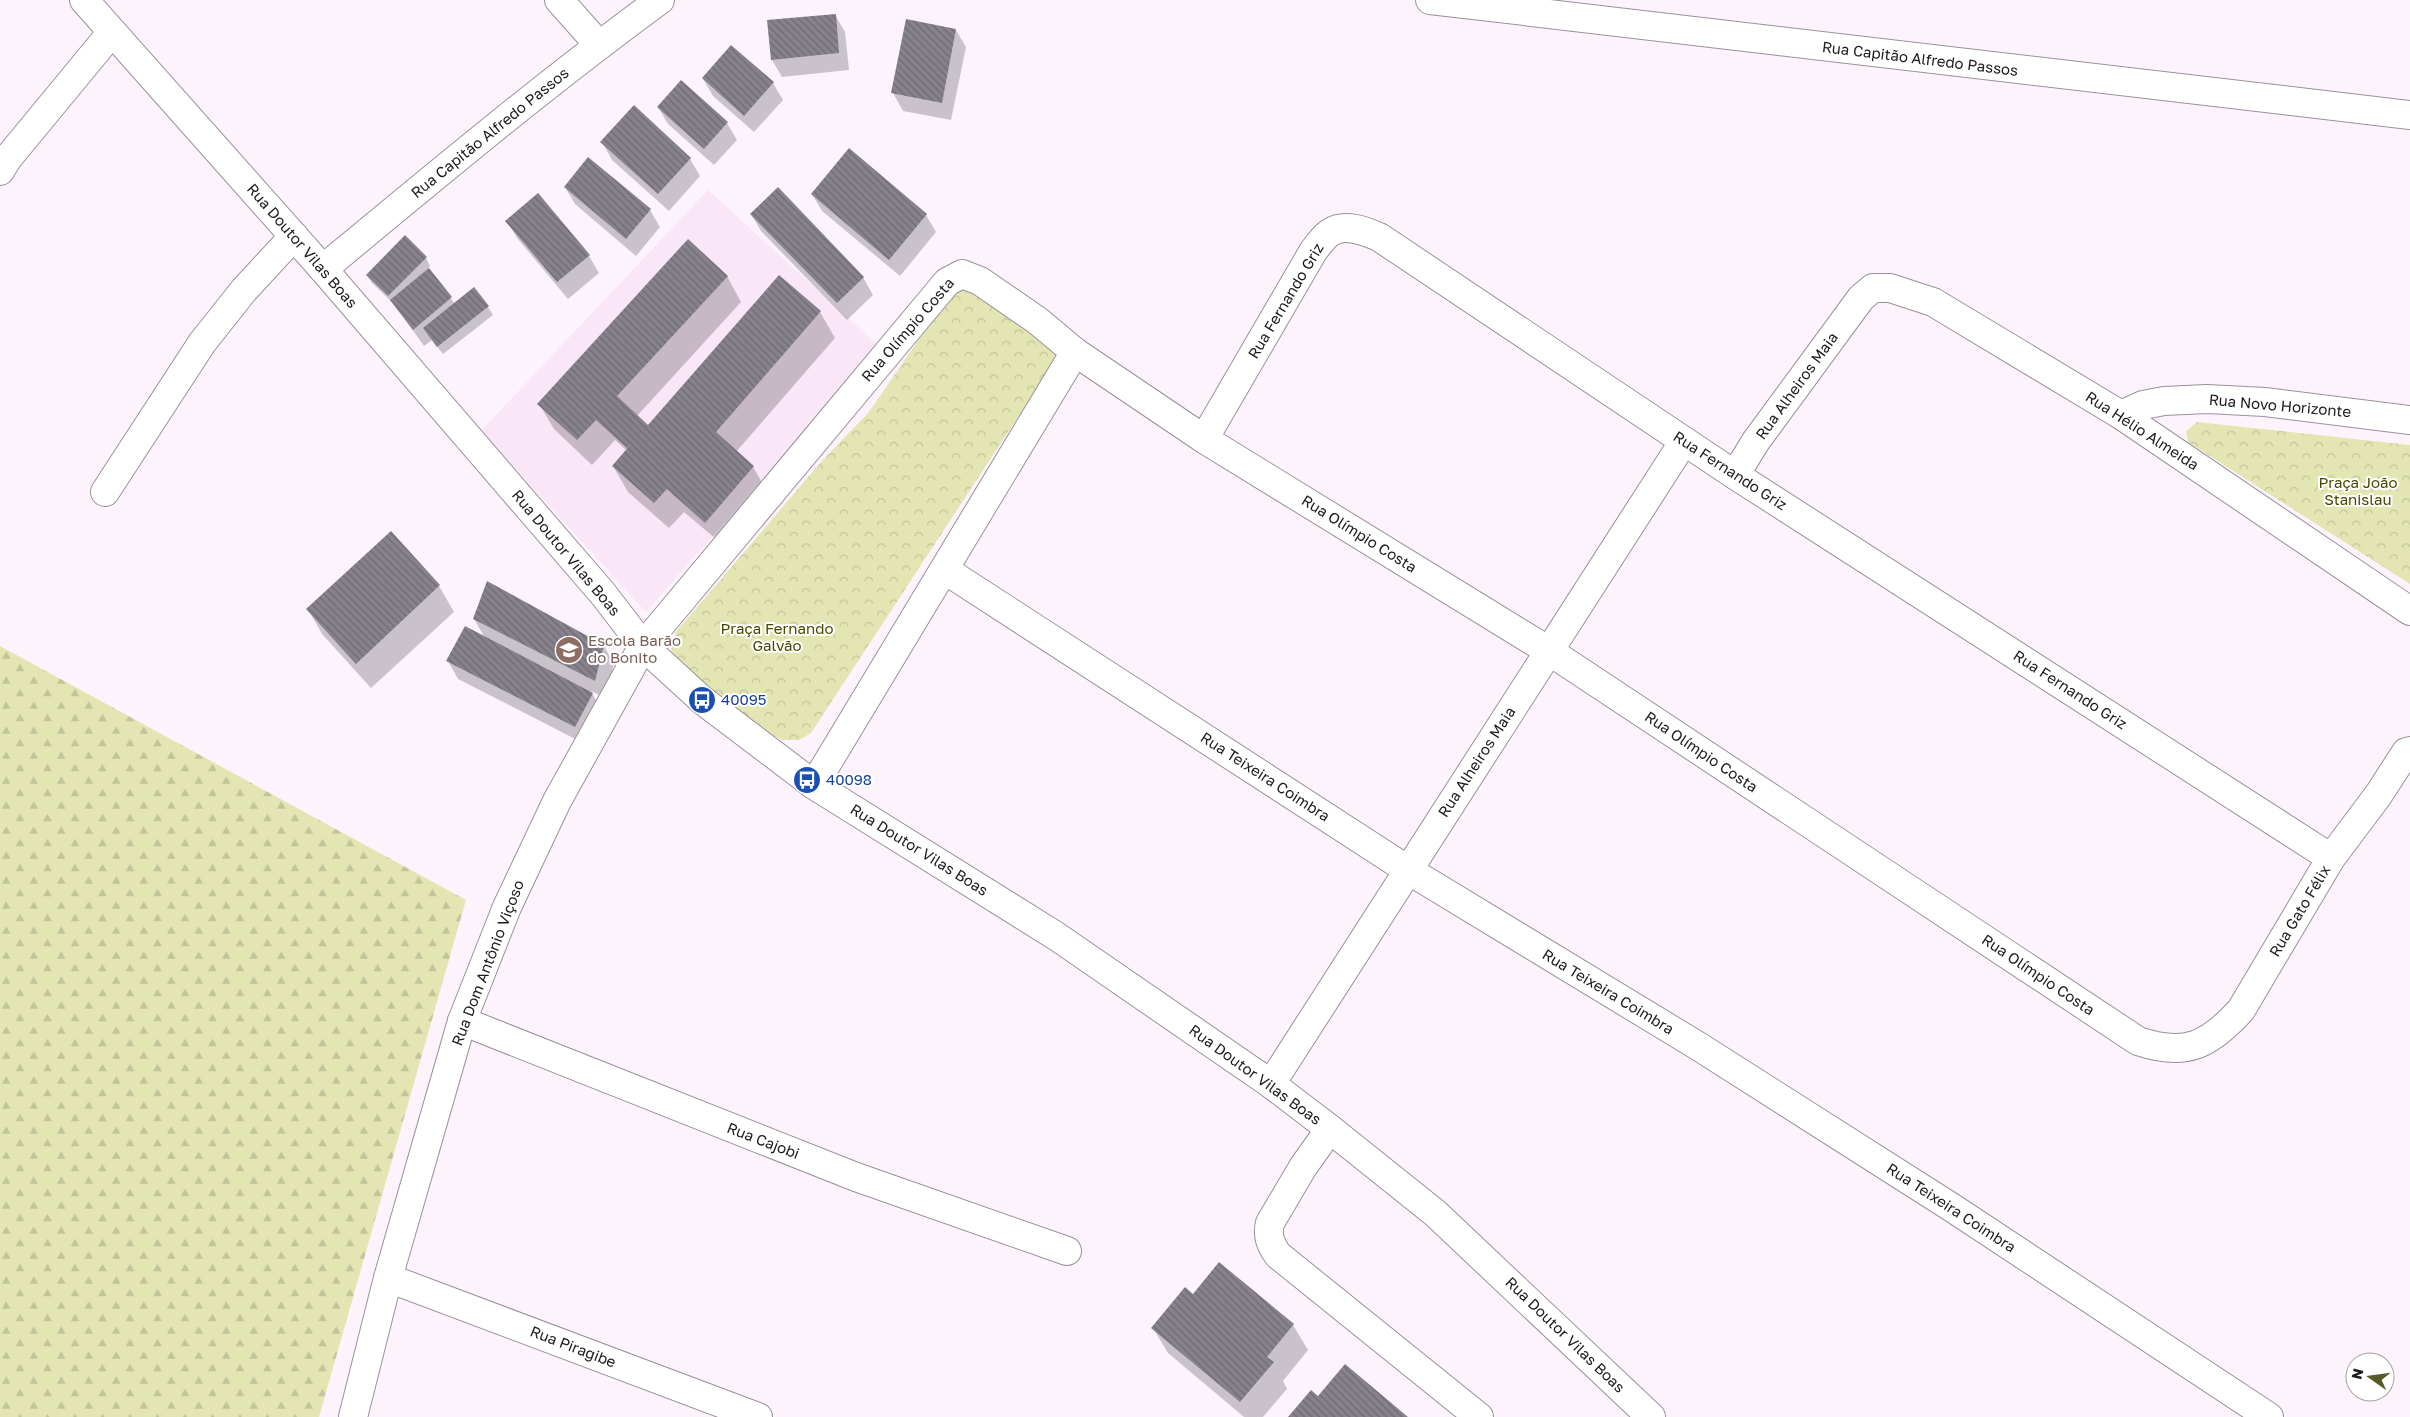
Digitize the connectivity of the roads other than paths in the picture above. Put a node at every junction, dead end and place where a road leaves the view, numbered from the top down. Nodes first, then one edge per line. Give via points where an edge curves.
1 (84, 0) edge
2 (559, 0) edge
3 (660, 0) edge
4 (1430, 0) edge
5 (112, 32) junction
6 (598, 45) junction
7 (2410, 116) edge
8 (0, 172) edge
9 (294, 236) junction
10 (323, 269) junction
11 (1861, 298) joint
12 (1075, 352) junction
13 (2121, 415) junction
14 (2410, 420) edge
15 (1204, 439) junction
16 (1684, 441) junction
17 (1735, 475) junction
18 (105, 492) dead end
19 (945, 570) junction
20 (2410, 612) edge
21 (643, 646) junction
22 (1548, 651) junction
23 (2410, 751) edge
24 (814, 785) junction
25 (2331, 858) junction
26 (1408, 870) junction
27 (462, 1021) junction
28 (2175, 1050) joint
29 (1271, 1084) junction
30 (1330, 1129) junction
31 (1067, 1251) dead end
32 (388, 1278) junction
33 (353, 1417) edge
34 (758, 1417) edge
35 (1479, 1417) edge
36 (1651, 1417) edge
37 (2269, 1417) edge

1 - 5 street, Rua Doutor Vilas Boas
2 - 6 street
3 - 6 street, Rua Capitão Alfredo Passos
4 - 7 street, Rua Capitão Alfredo Passos
5 - 8 street
5 - 9 street, Rua Doutor Vilas Boas
6 - 10 street, Rua Capitão Alfredo Passos
9 - 10 street, Rua Doutor Vilas Boas
9 - 18 street via 244,290 202,343
10 - 21 street, Rua Doutor Vilas Boas via 604,595
11 - 13 street, Rua Hélio Almeida via 1873,288 1890,288 1933,302
11 - 17 street, Rua Alheiros Maia
12 - 15 street, Rua Olímpio Costa
12 - 19 street
12 - 21 street, Rua Olímpio Costa via 1038,321 975,278 955,275
13 - 14 street, Rua Novo Horizonte via 2143,405 2164,401 2207,399 2265,402
13 - 20 street, Rua Hélio Almeida
15 - 16 street, Rua Fernando Griz via 1314,250 1330,232 1340,229 1361,230 1379,237
15 - 22 street, Rua Olímpio Costa
16 - 17 street, Rua Fernando Griz
16 - 22 street, Rua Alheiros Maia
17 - 25 street, Rua Fernando Griz
19 - 24 street
19 - 26 street, Rua Teixeira Coimbra
21 - 24 street, Rua Doutor Vilas Boas via 702,700
21 - 27 street, Rua Dom Antônio Viçoso via 556,801
22 - 26 street, Rua Alheiros Maia
22 - 28 street, Rua Olímpio Costa via 2138,1041
23 - 25 street, Rua Gato Félix via 2406,752
24 - 29 street, Rua Doutor Vilas Boas via 1056,936
25 - 28 street, Rua Gato Félix via 2241,1010 2224,1029 2204,1041
26 - 29 street, Rua Alheiros Maia
26 - 37 street, Rua Teixeira Coimbra via 1849,1142
27 - 31 street, Rua Cajobi via 856,1177
27 - 32 street, Rua Dom Antônio Viçoso
29 - 30 street, Rua Doutor Vilas Boas
30 - 35 street via 1270,1223 1268,1233 1272,1247
30 - 36 street, Rua Doutor Vilas Boas via 1435,1213
32 - 33 street, Rua Dom Antônio Viçoso
32 - 34 street, Rua Piragibe

